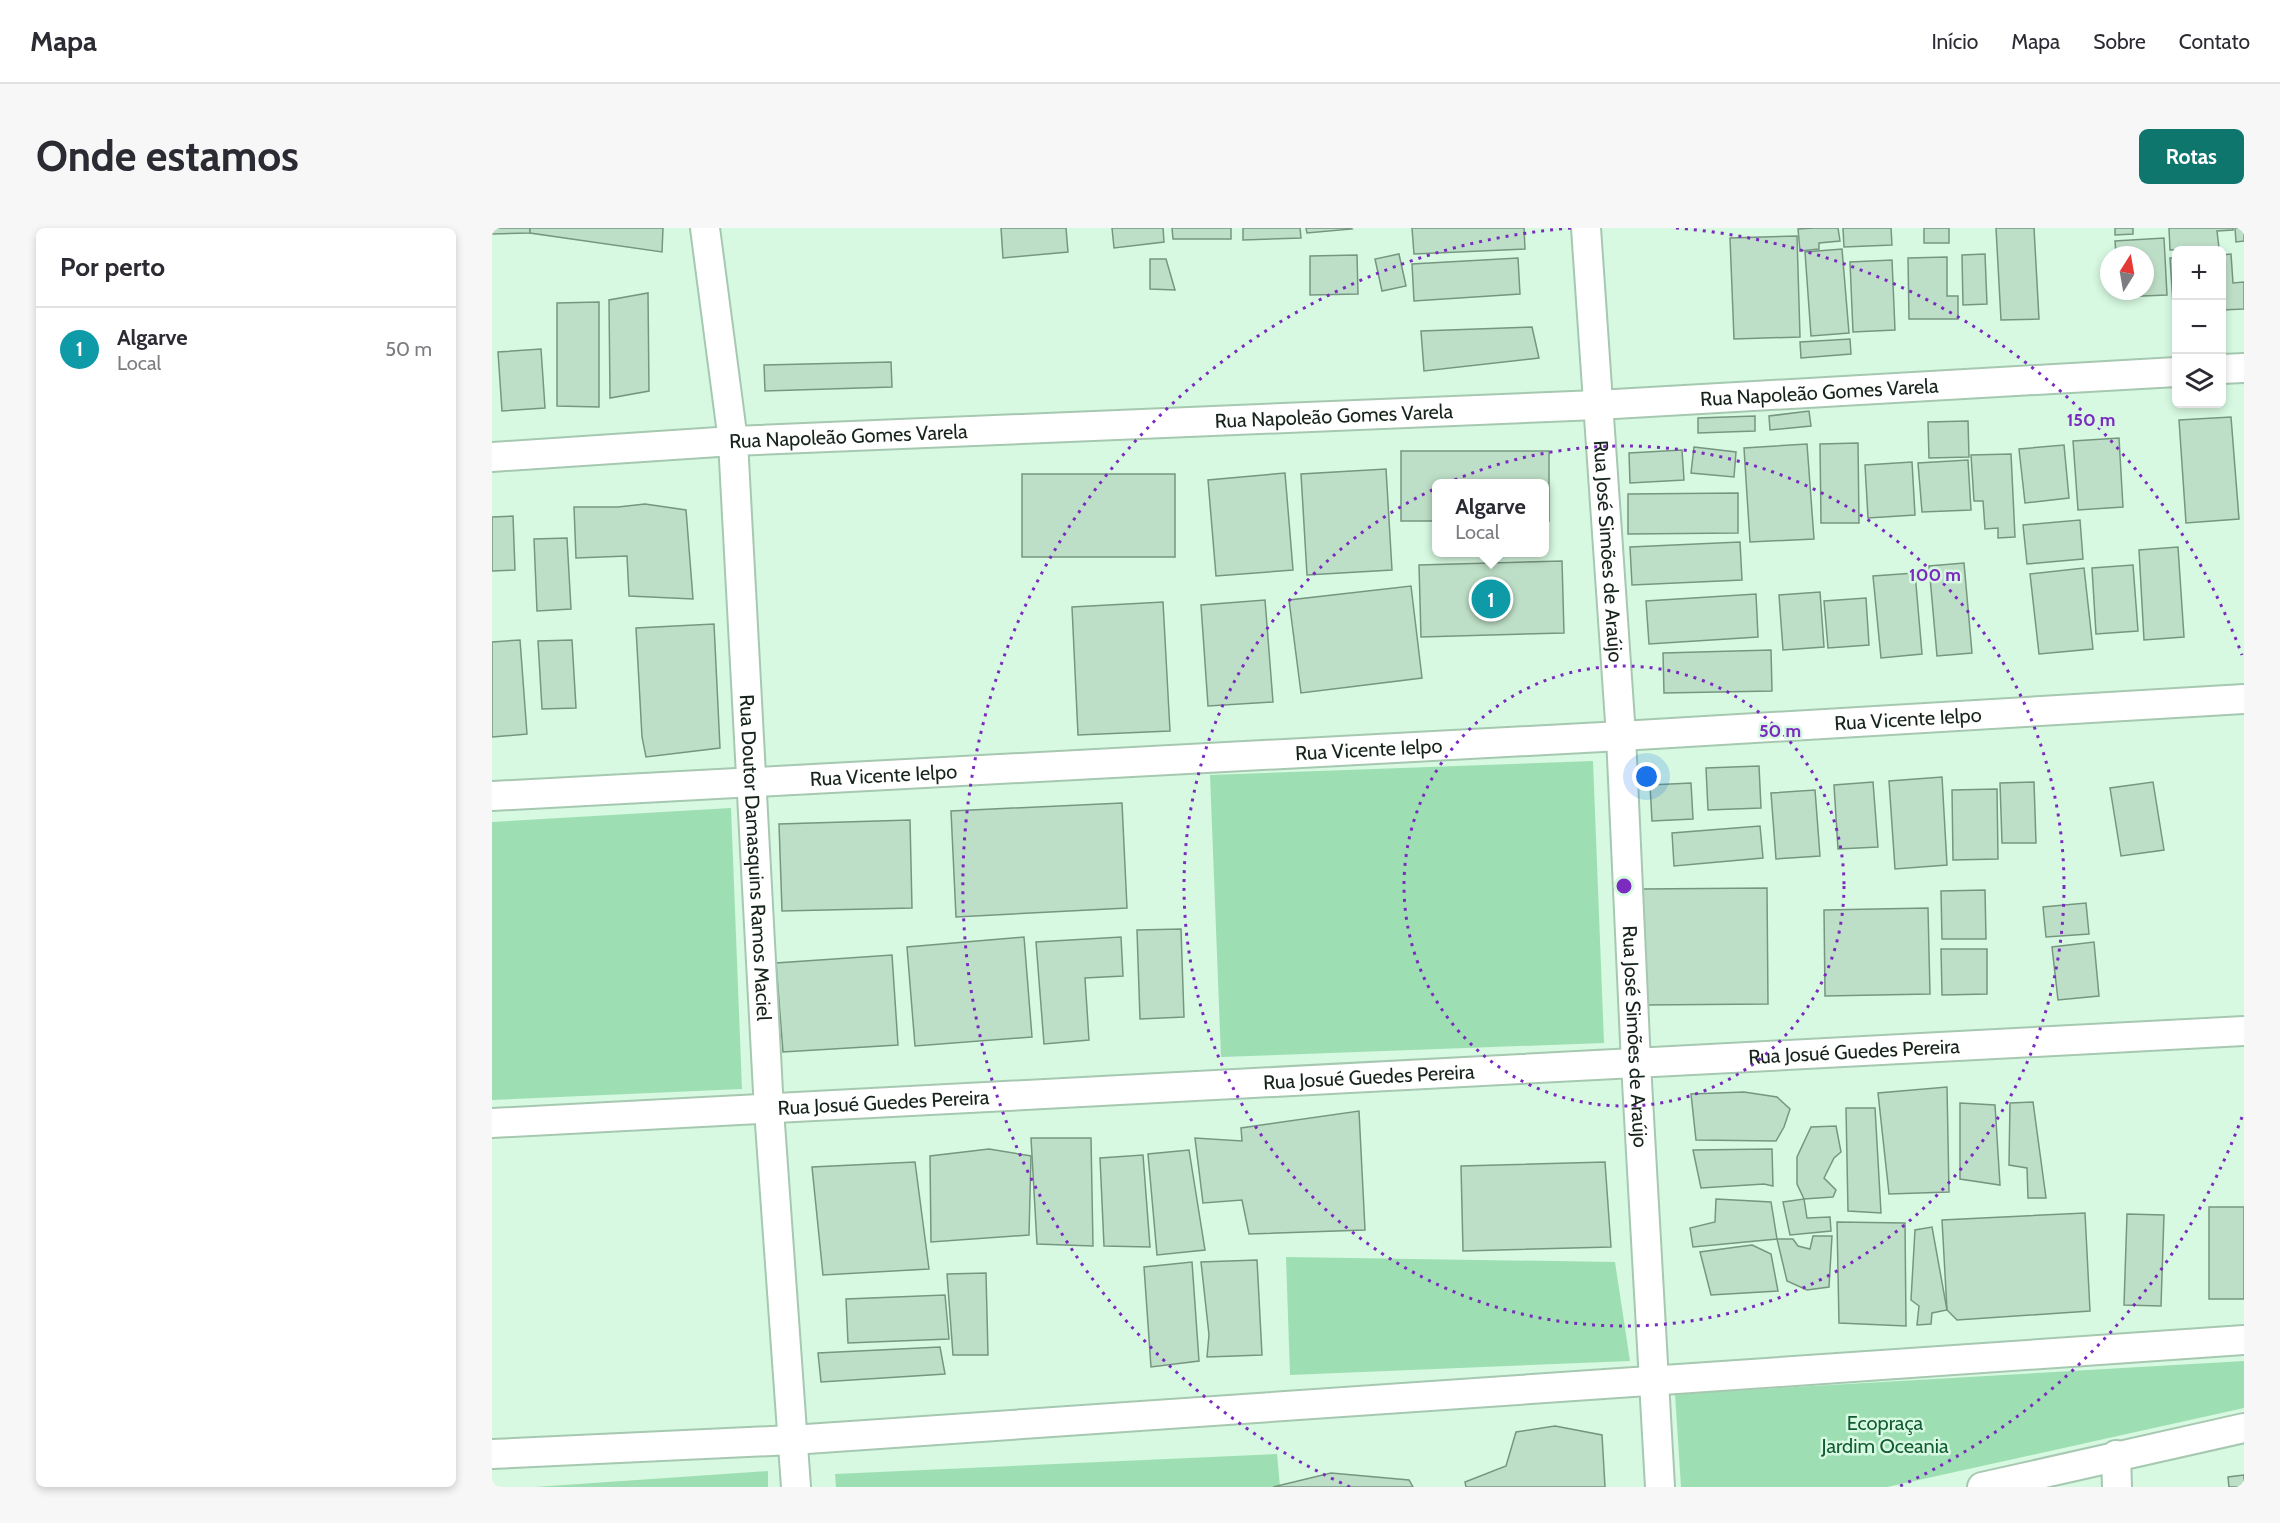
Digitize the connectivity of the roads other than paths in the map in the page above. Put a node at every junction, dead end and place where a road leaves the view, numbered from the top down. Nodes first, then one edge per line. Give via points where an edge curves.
1 (705, 228) edge
2 (1586, 228) edge
3 (2244, 368) edge
4 (2226, 369) edge
5 (2172, 372) edge
6 (1597, 405) junction
7 (734, 441) junction
8 (492, 457) edge
9 (2244, 699) edge
10 (1621, 736) junction
11 (753, 783) junction
12 (492, 796) edge
13 (2244, 1031) edge
14 (1636, 1064) junction
15 (769, 1110) junction
16 (492, 1124) edge
17 (2244, 1340) edge
18 (1654, 1380) junction
19 (2244, 1428) edge
20 (792, 1440) junction
21 (492, 1454) edge
22 (2116, 1455) junction
23 (796, 1487) edge
24 (1660, 1487) edge
25 (1982, 1487) edge
26 (2117, 1487) edge

1 - 7 street, Rua Doutor Damasquins Ramos Maciel
2 - 6 street, Rua José Simões de Araújo
3 - 4 street
5 - 6 street, Rua Napoleão Gomes Varela
6 - 7 street, Rua Napoleão Gomes Varela
6 - 10 street, Rua José Simões de Araújo
7 - 8 street, Rua Napoleão Gomes Varela
7 - 11 street, Rua Doutor Damasquins Ramos Maciel
9 - 10 street, Rua Vicente Ielpo
10 - 11 street, Rua Vicente Ielpo
10 - 14 street, Rua José Simões de Araújo
11 - 12 street, Rua Vicente Ielpo
11 - 15 street, Rua Doutor Damasquins Ramos Maciel
13 - 14 street, Rua Josué Guedes Pereira
14 - 15 street, Rua Josué Guedes Pereira
14 - 18 street, Rua José Simões de Araújo
15 - 16 street, Rua Josué Guedes Pereira
15 - 20 street, Rua Doutor Damasquins Ramos Maciel
17 - 18 street
18 - 20 street
18 - 24 street, Rua José Simões de Araújo
19 - 22 street
20 - 21 street
20 - 23 street, Rua Doutor Damasquins Ramos Maciel
22 - 25 street
22 - 26 street

